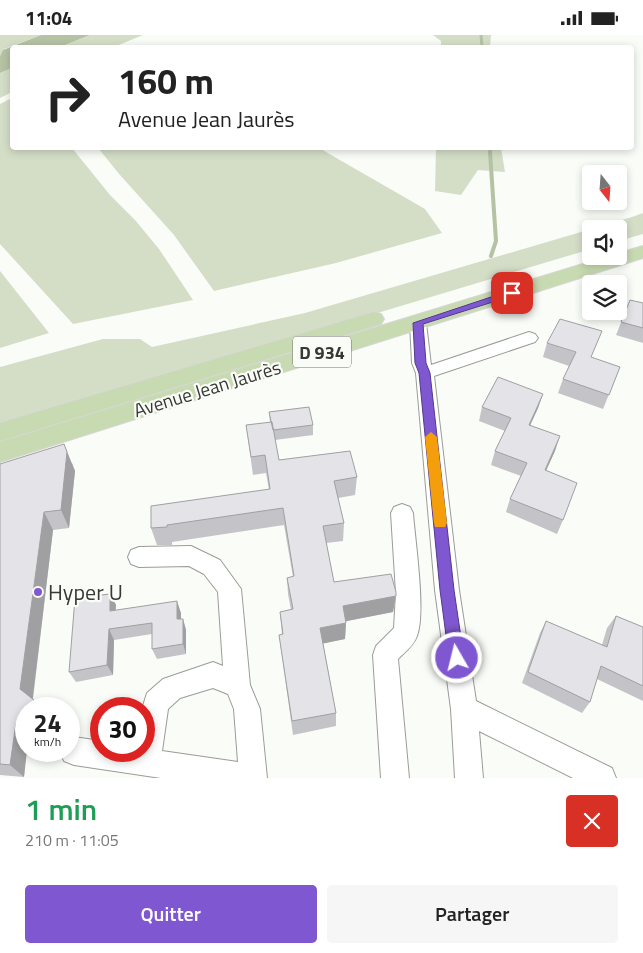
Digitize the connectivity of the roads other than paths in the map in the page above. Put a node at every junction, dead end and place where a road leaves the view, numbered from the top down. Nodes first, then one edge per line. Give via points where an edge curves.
1 (643, 237) edge
2 (627, 242) edge
3 (643, 252) edge
4 (582, 256) edge
5 (418, 323) junction
6 (529, 338) dead end
7 (425, 373) junction
8 (0, 432) edge
9 (0, 451) edge
10 (402, 513) dead end
11 (139, 557) dead end
12 (237, 685) junction
13 (155, 709) edge
14 (464, 709) junction
15 (147, 762) edge
16 (253, 778) edge
17 (394, 778) edge
18 (469, 778) edge
19 (602, 778) edge

1 - 2 main road
3 - 5 main road, Avenue Jean Jaurès / D 934
4 - 8 main road, Avenue Jean Jaurès / D 934
5 - 7 street via 421,363
5 - 9 main road, Avenue Jean Jaurès / D 934
6 - 7 lane
7 - 14 street via 447,590
10 - 17 lane via 408,593 406,633 385,655
11 - 12 street via 191,556 212,567 229,589
12 - 13 street via 213,675 172,687 156,702
12 - 16 street via 247,709
14 - 18 street
14 - 19 street
15 - 16 street

